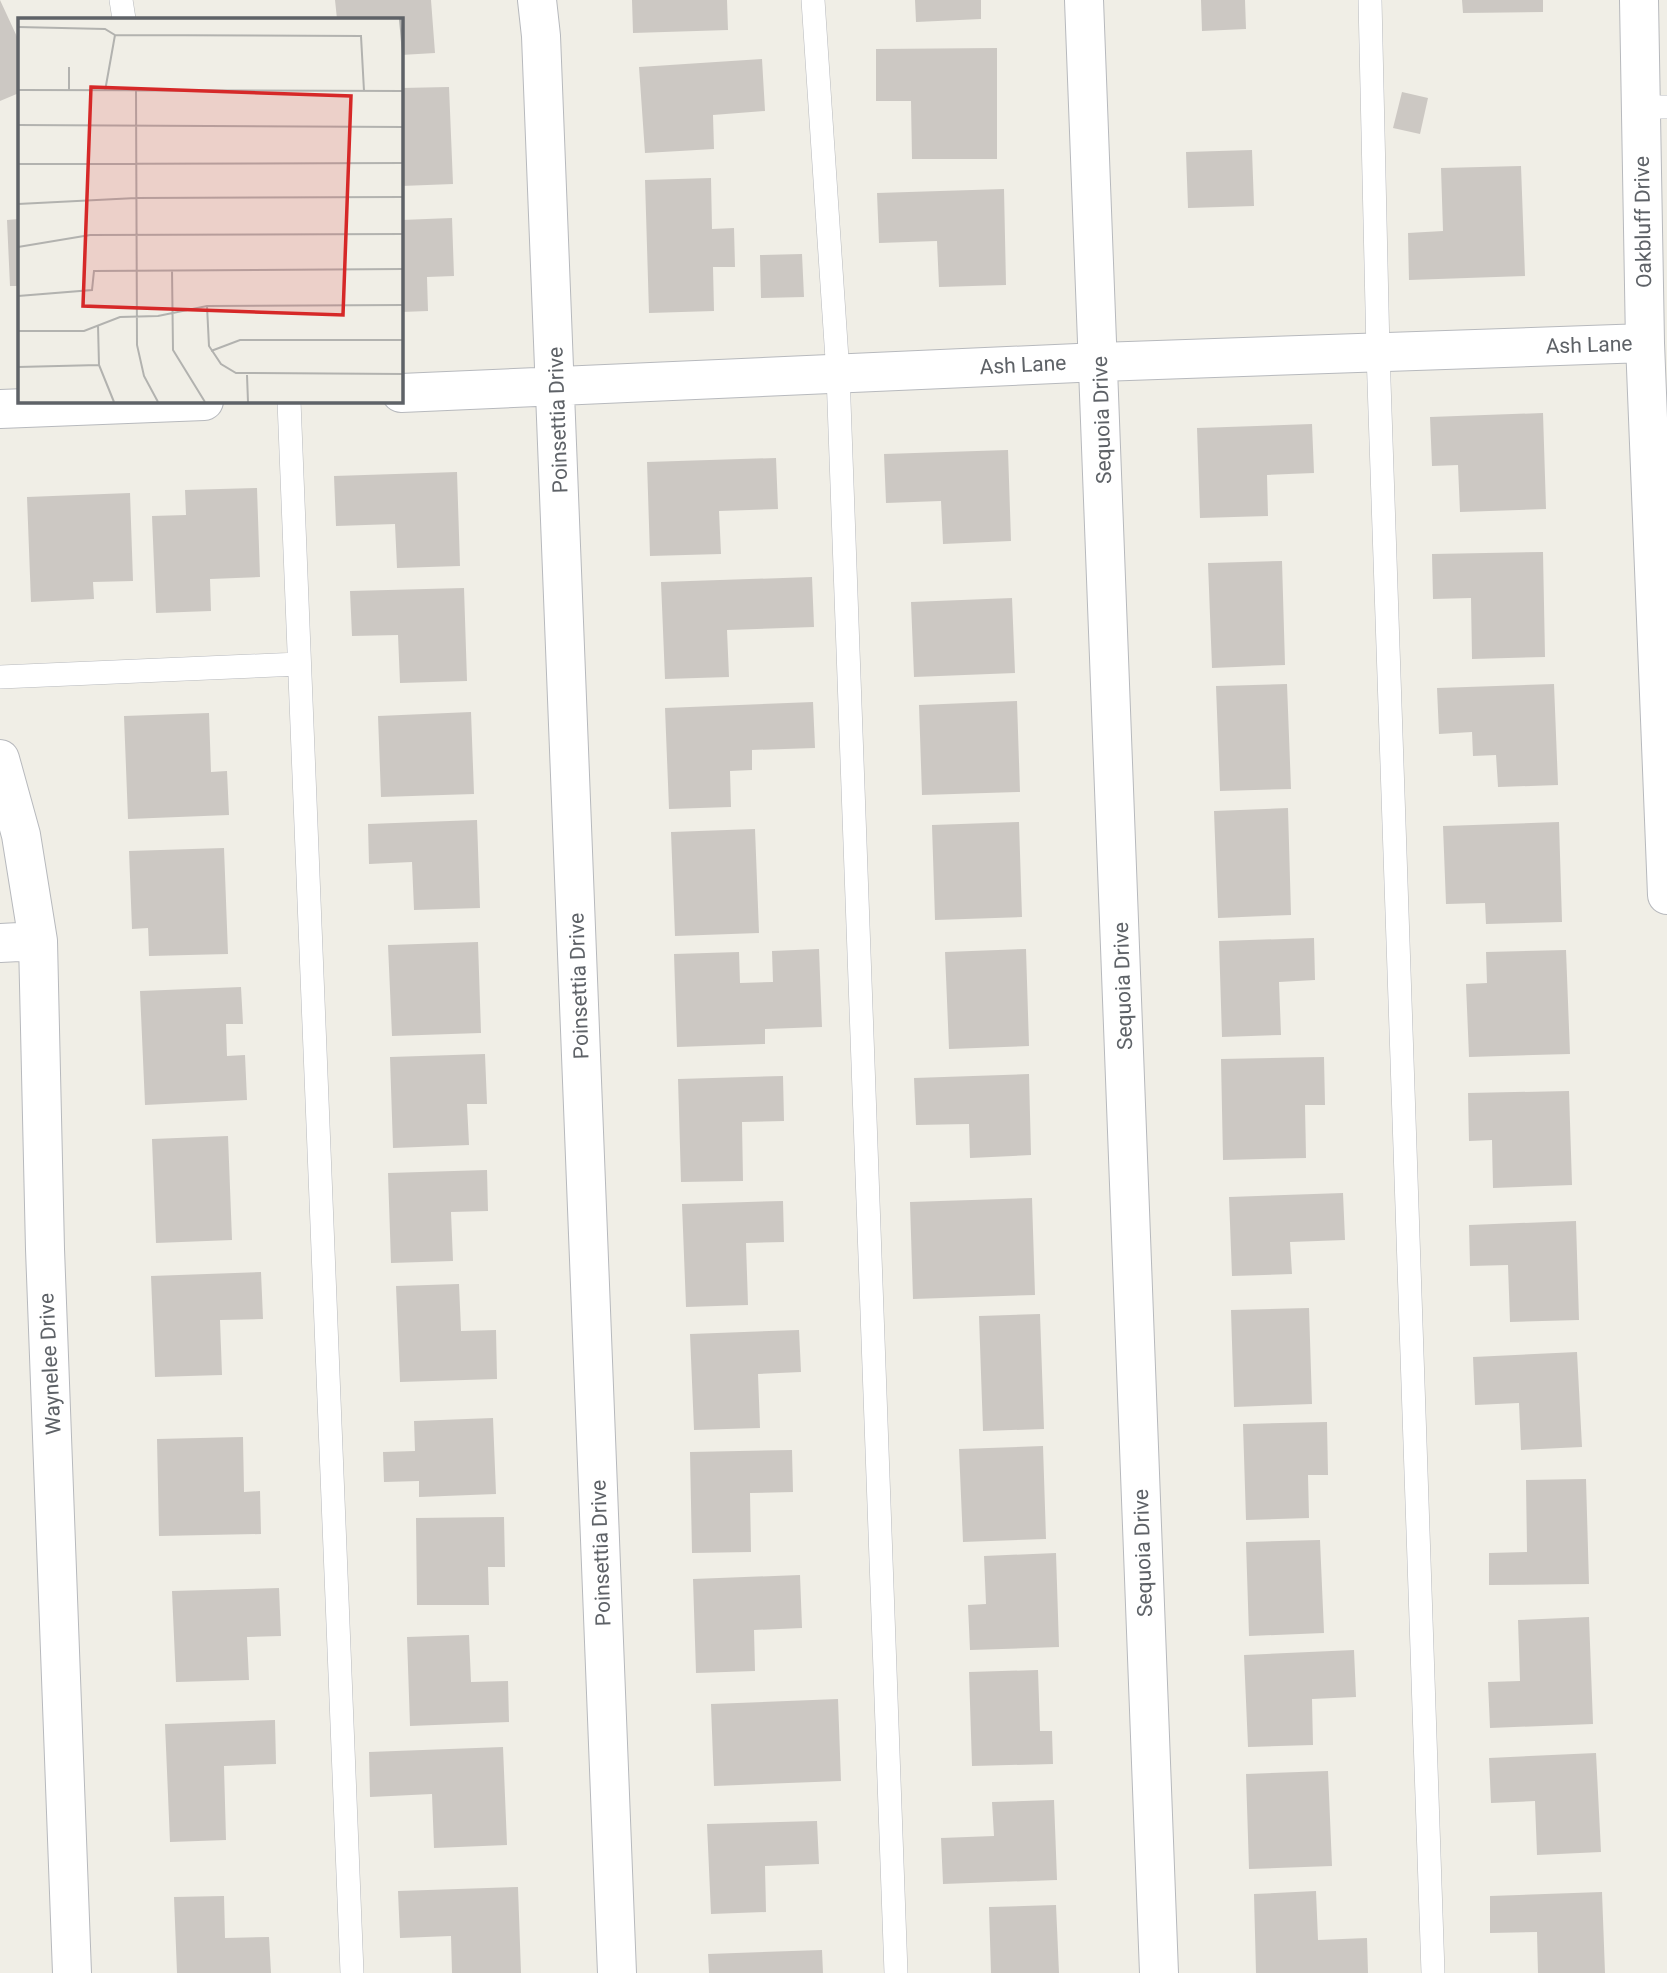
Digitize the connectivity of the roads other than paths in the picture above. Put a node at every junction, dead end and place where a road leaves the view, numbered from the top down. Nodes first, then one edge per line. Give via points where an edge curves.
1 (121, 0) edge
2 (537, 0) edge
3 (813, 0) edge
4 (1084, 0) edge
5 (1370, 0) edge
6 (1639, 0) edge
7 (124, 18) edge
8 (1654, 107) edge
9 (1645, 343) junction
10 (1378, 352) junction
11 (1100, 362) junction
12 (838, 374) junction
13 (557, 387) junction
14 (402, 393) edge
15 (178, 402) edge
16 (289, 402) edge
17 (0, 409) edge
18 (1658, 445) edge
19 (299, 664) junction
20 (0, 677) edge
21 (0, 759) edge
22 (1667, 895) edge
23 (38, 941) junction
24 (0, 943) edge
25 (72, 1973) edge
26 (352, 1973) edge
27 (617, 1973) edge
28 (896, 1973) edge
29 (1159, 1973) edge
30 (1433, 1973) edge

1 - 7 lane
2 - 13 street, Poinsettia Drive
3 - 12 lane
4 - 11 street, Sequoia Drive
5 - 10 lane
6 - 8 street, Oakbluff Drive
8 - 9 street, Oakbluff Drive
9 - 10 street, Ash Lane
9 - 18 street, Oakbluff Drive
10 - 11 street, Ash Lane
10 - 30 lane
11 - 12 street, Ash Lane
11 - 29 street, Sequoia Drive
12 - 13 street, Ash Lane
12 - 28 lane
13 - 14 street, Ash Lane
13 - 27 street, Poinsettia Drive
15 - 17 street
16 - 19 lane
18 - 22 street, Oakbluff Drive
19 - 20 lane
19 - 26 lane
21 - 23 street, Waynelee Drive via 21,835
23 - 24 street
23 - 25 street, Waynelee Drive

